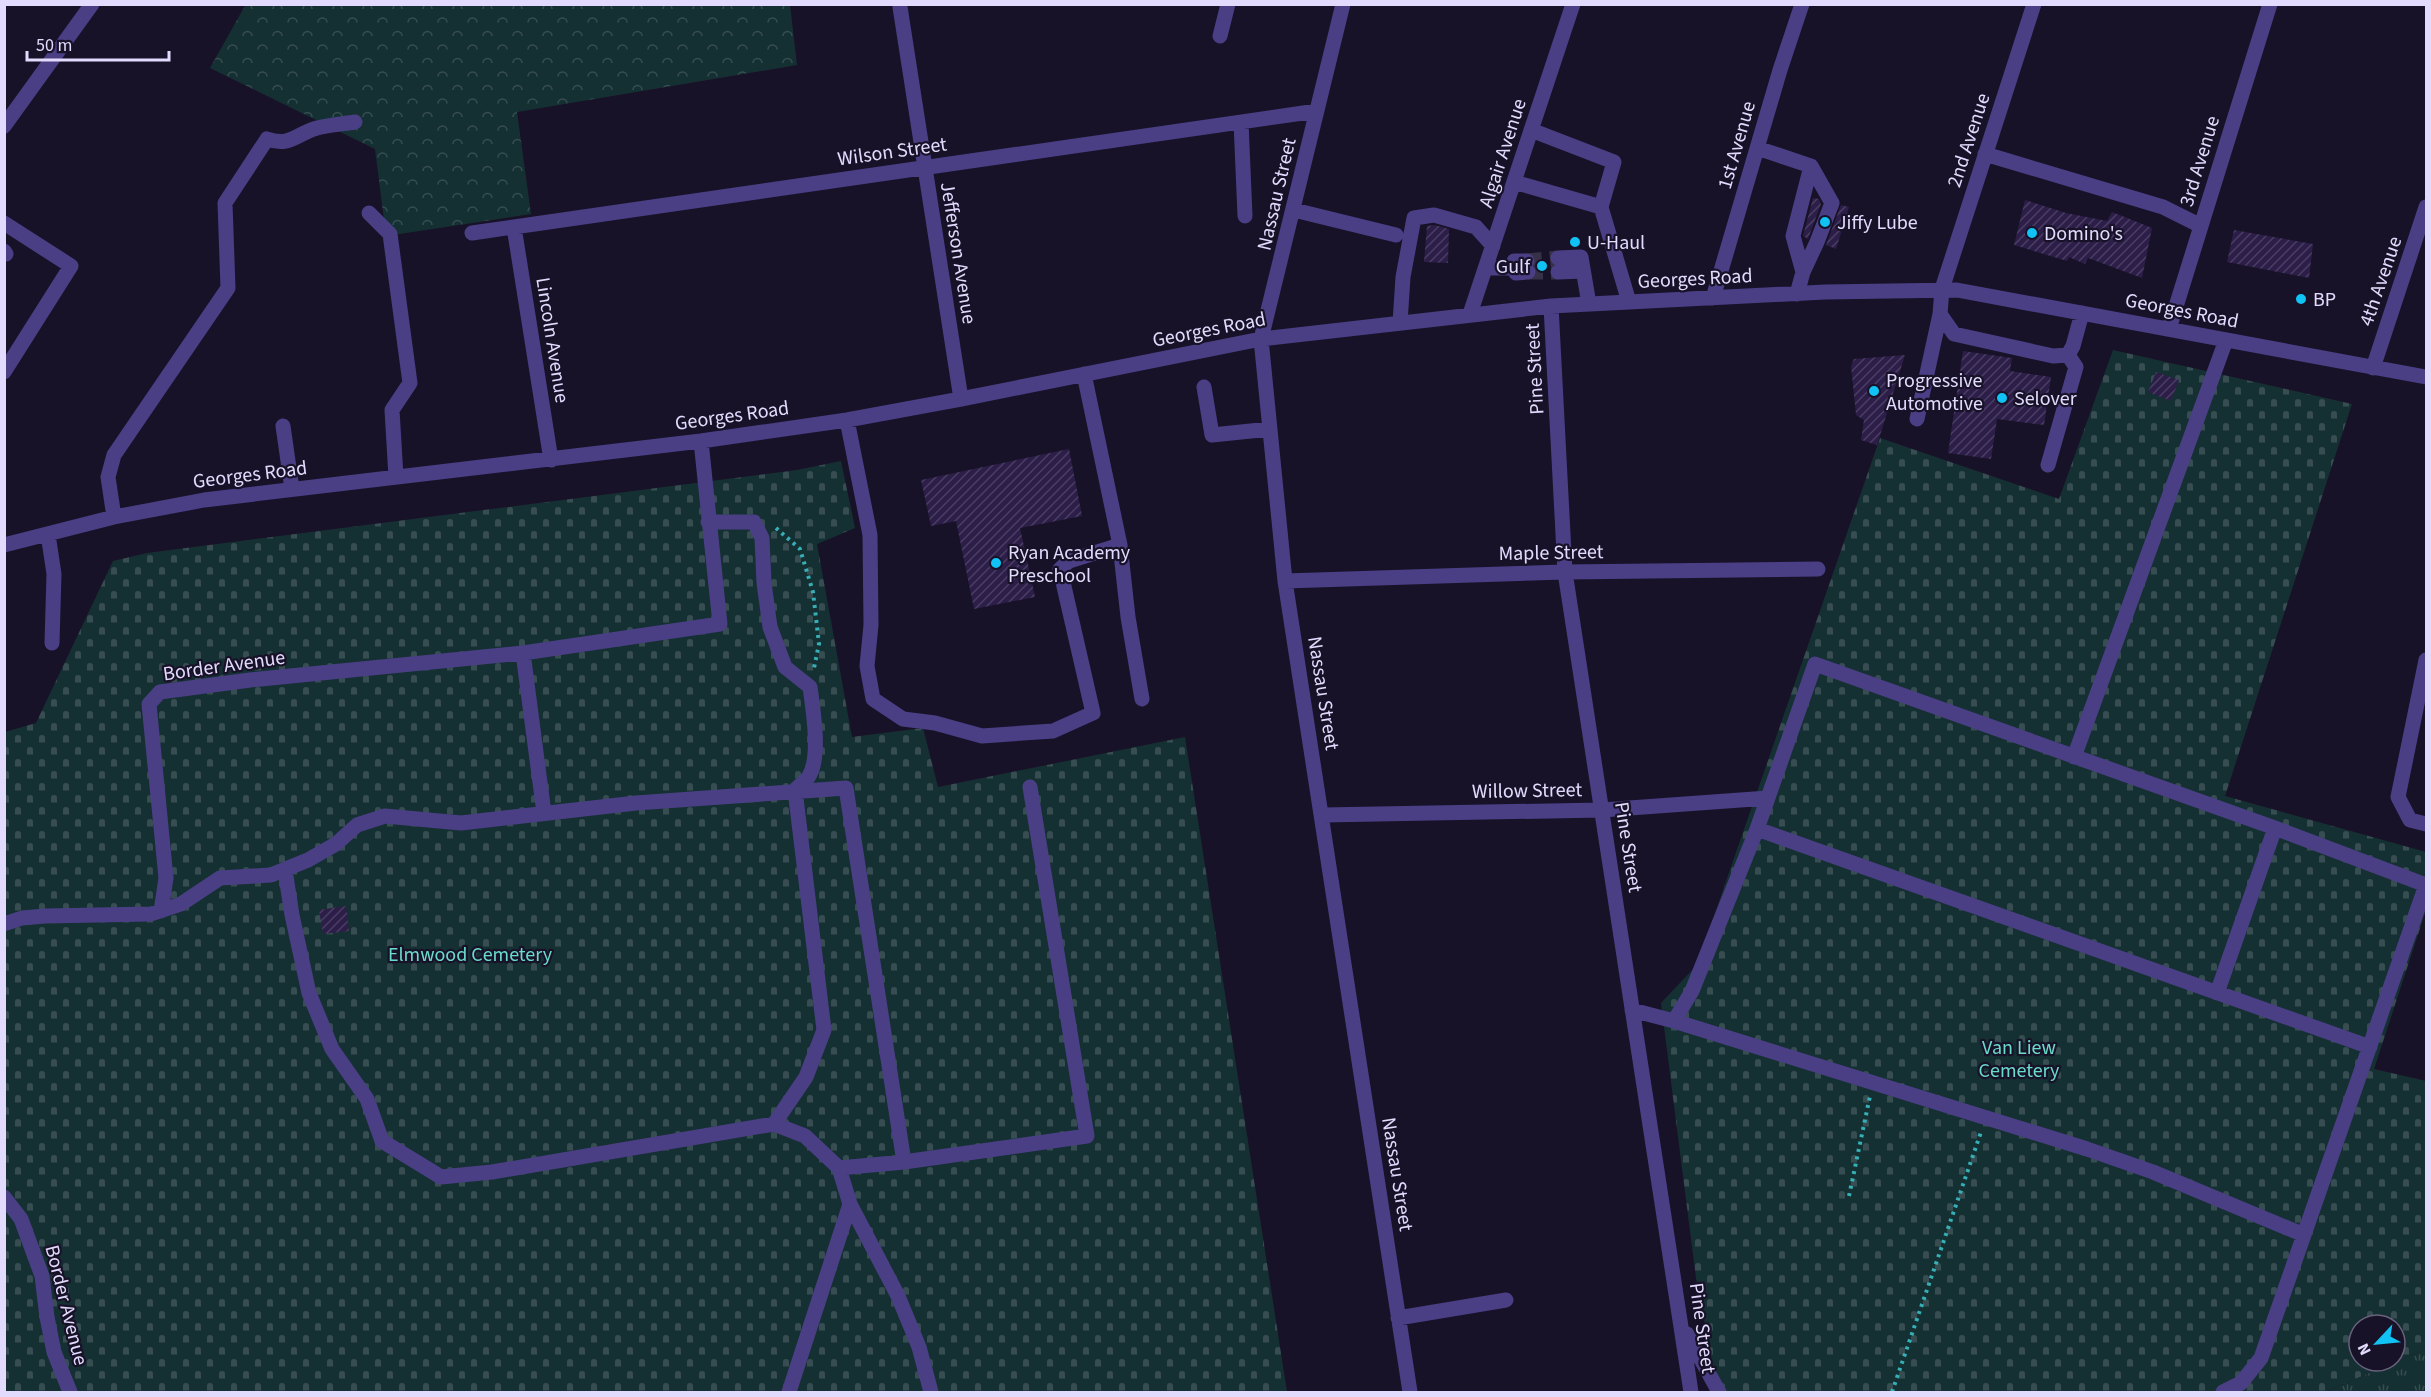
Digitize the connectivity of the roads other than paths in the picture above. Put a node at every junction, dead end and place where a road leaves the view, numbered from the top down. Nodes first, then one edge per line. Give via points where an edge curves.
1 (92, 4) edge
2 (1228, 4) edge
3 (1343, 4) edge
4 (1573, 4) edge
5 (1802, 4) edge
6 (2034, 4) edge
7 (2270, 4) edge
8 (900, 7) dead end
9 (1220, 36) dead end
10 (1317, 111) junction
11 (355, 122) dead end
12 (1241, 122) junction
13 (4, 126) edge
14 (1531, 130) junction
15 (1757, 148) junction
16 (1985, 154) junction
17 (1811, 166) junction
18 (925, 167) junction
19 (1514, 182) junction
20 (1601, 207) junction
21 (2427, 207) edge
22 (1294, 210) junction
23 (369, 213) dead end
24 (1245, 216) dead end
25 (4, 223) edge
26 (514, 226) junction
27 (2201, 226) junction
28 (472, 232) dead end
29 (1396, 235) dead end
30 (1492, 246) junction
31 (1558, 265) tunnel mouth
32 (1523, 267) tunnel mouth
33 (1486, 268) junction
34 (1803, 272) junction
35 (1942, 289) junction
36 (1797, 294) junction
37 (1713, 298) junction
38 (1629, 302) junction
39 (1589, 304) junction
40 (1551, 306) junction
41 (2082, 313) junction
42 (1470, 314) junction
43 (1940, 314) junction
44 (1400, 323) junction
45 (2169, 329) junction
46 (1261, 339) junction
47 (2226, 340) junction
48 (2068, 356) junction
49 (2373, 368) junction
50 (4, 372) edge
51 (1084, 374) junction
52 (2427, 377) edge
53 (1204, 387) dead end
54 (961, 399) junction
55 (1917, 419) dead end
56 (846, 420) junction
57 (283, 426) dead end
58 (1270, 429) junction
59 (701, 441) junction
60 (551, 460) junction
61 (2048, 465) dead end
62 (396, 477) junction
63 (292, 489) junction
64 (114, 517) junction
65 (708, 522) junction
66 (43, 535) junction
67 (4, 545) edge
68 (1120, 545) junction
69 (1818, 568) dead end
70 (1565, 572) junction
71 (1285, 581) junction
72 (52, 643) dead end
73 (523, 653) junction
74 (2427, 660) edge
75 (1142, 699) dead end
76 (2074, 756) junction
77 (1030, 787) dead end
78 (795, 790) junction
79 (1768, 798) junction
80 (1602, 810) junction
81 (544, 813) junction
82 (1323, 815) junction
83 (2427, 824) edge
84 (2275, 828) junction
85 (1756, 829) junction
86 (285, 870) junction
87 (161, 911) junction
88 (4, 924) edge
89 (2217, 993) junction
90 (1632, 1010) junction
91 (1674, 1021) junction
92 (2370, 1047) junction
93 (774, 1124) junction
94 (904, 1162) junction
95 (838, 1168) junction
96 (4, 1197) edge
97 (850, 1204) junction
98 (2304, 1235) junction
99 (1506, 1300) dead end
100 (1398, 1318) junction
101 (1683, 1326) junction
102 (70, 1392) edge
103 (789, 1392) edge
104 (932, 1392) edge
105 (1410, 1392) edge
106 (1691, 1392) edge
107 (1719, 1392) edge
108 (2223, 1392) edge

1 - 13 street
2 - 9 street
3 - 10 street, Nassau Street
4 - 14 street, Algair Avenue
5 - 15 street, 1st Avenue
6 - 16 street, 2nd Avenue
7 - 27 street, 3rd Avenue
8 - 18 street, Jefferson Avenue
10 - 12 street, Wilson Street
10 - 22 street, Nassau Street
11 - 64 street via 315,128 278,143 267,138 225,203 228,288 114,455 108,477
12 - 18 street, Wilson Street
12 - 24 street
14 - 19 street, Algair Avenue
14 - 20 street via 1614,162
15 - 17 street
15 - 37 street, 1st Avenue
16 - 27 street via 2163,207
16 - 35 street, 2nd Avenue
17 - 34 street via 1793,236
17 - 34 street via 1824,201
18 - 26 street, Wilson Street
18 - 54 street, Jefferson Avenue
19 - 20 street
19 - 30 street, Algair Avenue
20 - 38 street
21 - 49 street, 4th Avenue
22 - 29 street
22 - 46 street, Nassau Street
23 - 62 street via 390,234 410,383 392,410
25 - 50 street via 71,266
26 - 28 street, Wilson Street
26 - 60 street, Lincoln Avenue
27 - 45 street, 3rd Avenue
30 - 33 street, Algair Avenue
30 - 44 street via 1476,227 1434,215 1414,218 1403,277
31 - 39 street via 1581,257
32 - 33 street
33 - 42 street, Algair Avenue
34 - 36 street
35 - 36 street, Georges Road
35 - 41 street, Georges Road
35 - 43 street, 2nd Avenue
36 - 37 street, Georges Road
37 - 38 street, Georges Road
38 - 39 street, Georges Road
39 - 40 street, Georges Road
40 - 42 street, Georges Road
40 - 70 street, Pine Street
41 - 45 street, Georges Road
41 - 48 street
42 - 44 street, Georges Road
43 - 48 street via 1954,334
43 - 55 street, 2nd Avenue
44 - 46 street, Georges Road
45 - 47 street, Georges Road
46 - 51 street, Georges Road
46 - 58 street, Nassau Street
47 - 49 street, Georges Road
47 - 76 street
48 - 61 street via 2076,367
49 - 52 street, Georges Road
51 - 54 street, Georges Road
51 - 68 street
53 - 58 street via 1212,435
54 - 56 street, Georges Road
56 - 59 street, Georges Road
56 - 68 street via 870,535 871,626 867,666 873,699 903,719 982,736 1053,731 1094,713 1060,569 1069,561
57 - 63 street
58 - 71 street, Nassau Street
59 - 60 street, Georges Road
59 - 65 street
60 - 62 street, Georges Road
62 - 63 street, Georges Road
63 - 64 street, Georges Road
64 - 66 street, Georges Road
65 - 73 street, Border Avenue via 720,624
65 - 78 street via 754,522 762,538 770,627 785,667 810,687 816,741 810,776
66 - 67 street, Georges Road
66 - 72 street via 54,574
68 - 75 street
69 - 70 street, Maple Street
70 - 71 street, Maple Street
70 - 80 street, Pine Street
71 - 82 street, Nassau Street
73 - 81 street
73 - 87 street, Border Avenue via 160,692 149,705 166,878
74 - 83 street via 2398,797 2410,820
76 - 79 street via 1815,664
76 - 84 street
77 - 94 street via 1087,1136
78 - 81 street
78 - 93 street via 825,1030 806,1077
78 - 94 street via 846,788
79 - 80 street, Willow Street
79 - 85 street
80 - 82 street, Willow Street
80 - 90 street, Pine Street
81 - 86 street via 461,822 385,816 357,825 336,844
82 - 100 street, Nassau Street
84 - 89 street
84 - 92 street via 2427,885
85 - 89 street
85 - 91 street via 1692,991
86 - 87 street via 272,876 220,878 181,904
86 - 93 street via 309,993 332,1049 367,1099 382,1141 441,1177 492,1173
87 - 88 street via 45,916
89 - 92 street
90 - 91 street
90 - 101 street, Pine Street
91 - 98 street via 2087,1149
92 - 98 street
93 - 95 street via 805,1136
94 - 95 street
95 - 97 street
96 - 102 street, Border Avenue via 21,1219 42,1276 54,1352
97 - 103 street
97 - 104 street via 898,1296
98 - 108 street via 2261,1358 2241,1383
99 - 100 street
100 - 105 street, Nassau Street
101 - 106 street, Pine Street
101 - 107 street

